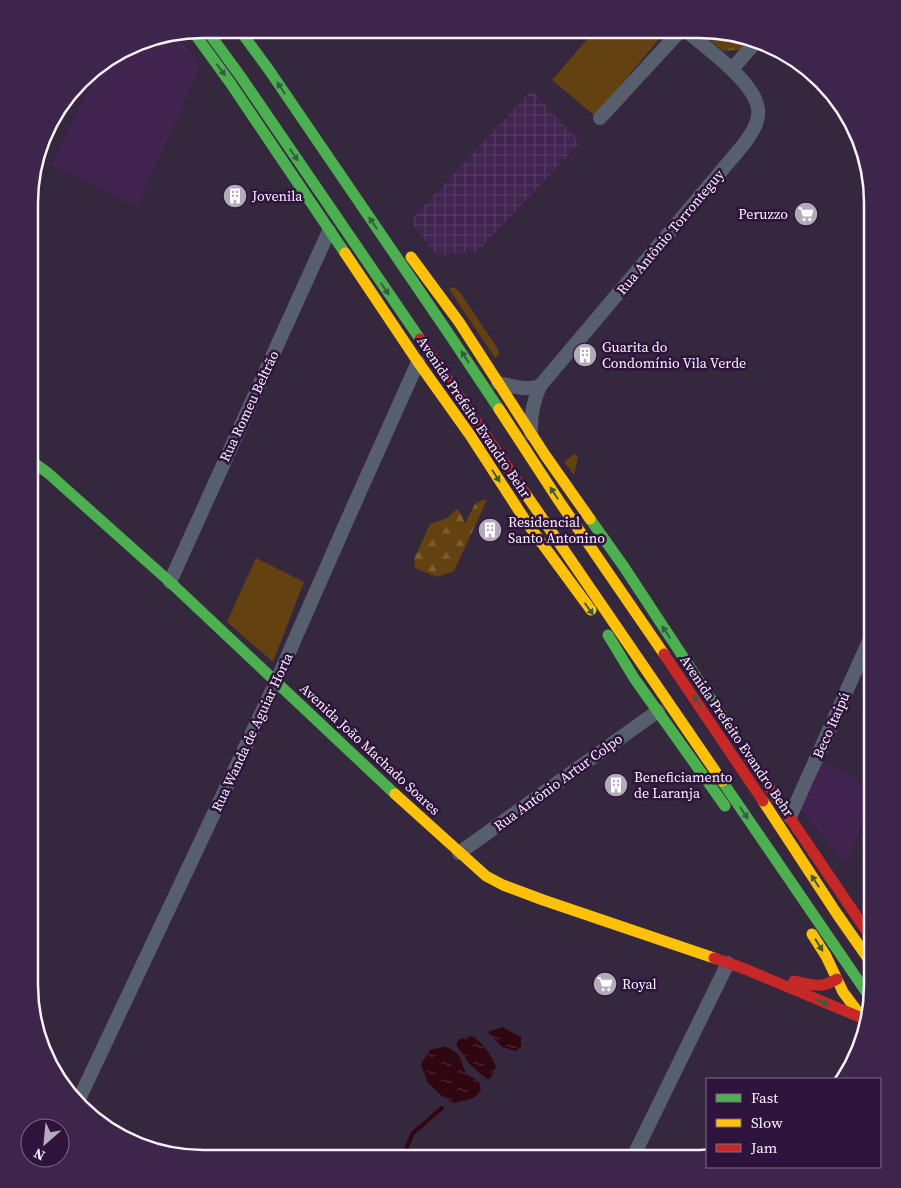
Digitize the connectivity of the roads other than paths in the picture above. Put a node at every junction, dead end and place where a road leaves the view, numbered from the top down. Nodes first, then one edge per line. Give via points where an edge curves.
1 (198, 38) edge
2 (213, 38) edge
3 (245, 38) edge
4 (259, 38) edge
5 (673, 38) edge
6 (695, 38) edge
7 (752, 46) edge
8 (732, 69) junction
9 (600, 118) dead end
10 (323, 149) junction
11 (341, 156) dead end
12 (378, 211) dead end
13 (329, 231) junction
14 (404, 246) dead end
15 (418, 362) junction
16 (498, 382) junction
17 (540, 386) junction
18 (531, 435) junction
19 (38, 466) edge
20 (558, 543) junction
21 (624, 567) junction
22 (601, 575) junction
23 (170, 582) junction
24 (627, 643) junction
25 (863, 653) edge
26 (276, 682) junction
27 (706, 693) junction
28 (658, 711) junction
29 (726, 723) dead end
30 (741, 746) dead end
31 (729, 749) junction
32 (710, 763) junction
33 (731, 815) dead end
34 (790, 817) junction
35 (459, 853) junction
36 (788, 897) dead end
37 (863, 926) edge
38 (863, 953) edge
39 (728, 963) junction
40 (863, 964) edge
41 (849, 968) junction
42 (745, 969) junction
43 (837, 978) junction
44 (863, 988) edge
45 (860, 1014) edge
46 (860, 1017) edge
47 (81, 1096) edge
48 (636, 1150) edge

1 -> 13 main road, Avenida Prefeito Evandro Behr
2 -> 20 main road, Avenida Prefeito Evandro Behr
10 -> 3 main road, Avenida Prefeito Evandro Behr
4 - 11 main road
5 - 9 street
6 - 8 street, Rua Antônio Torronteguy
7 - 8 street
8 - 17 street, Rua Antônio Torronteguy via 756,100 758,119 752,131
10 - 12 main road
22 -> 10 main road, Avenida Prefeito Evandro Behr via 559,501
13 - 15 main road, Avenida Prefeito Evandro Behr
13 - 23 street, Rua Romeu Beltrão
14 - 16 main road, Avenida Prefeito Evandro Behr
15 - 26 street, Rua Wanda de Aguiar Horta
15 -> 28 main road, Avenida Prefeito Evandro Behr
16 - 17 street via 527,389
16 - 18 main road, Avenida Prefeito Evandro Behr
17 - 18 street via 532,405
18 - 21 main road, Avenida Prefeito Evandro Behr
19 - 23 main road, Avenida João Machado Soares
20 - 22 main road
20 - 24 main road, Avenida Prefeito Evandro Behr
21 - 22 main road
27 -> 21 main road, Avenida Prefeito Evandro Behr
31 -> 22 main road, Avenida Prefeito Evandro Behr
23 - 26 main road, Avenida João Machado Soares
24 - 28 main road
24 - 32 main road, Avenida Prefeito Evandro Behr
25 - 34 street, Beco Itaipú
26 - 35 main road, Avenida João Machado Soares
26 - 47 street, Rua Wanda de Aguiar Horta
27 - 29 main road, Avenida Prefeito Evandro Behr
27 - 31 main road
28 - 32 main road
28 - 33 main road, Avenida Prefeito Evandro Behr
28 - 35 street, Rua Antônio Artur Colpo
30 - 34 main road, Avenida Prefeito Evandro Behr
38 -> 31 main road, Avenida Prefeito Evandro Behr
32 -> 41 main road, Avenida Prefeito Evandro Behr
34 - 37 main road, Avenida Prefeito Evandro Behr
35 - 39 main road, Avenida João Machado Soares via 486,876 503,885
36 -> 43 main road
39 - 42 main road, Avenida João Machado Soares
39 - 48 street
40 - 41 main road
41 - 43 main road
41 - 44 main road, Avenida Prefeito Evandro Behr
42 - 43 main road, Avenida João Machado Soares via 814,986 825,986
42 -> 46 main road, Avenida João Machado Soares
43 - 45 main road via 843,992

